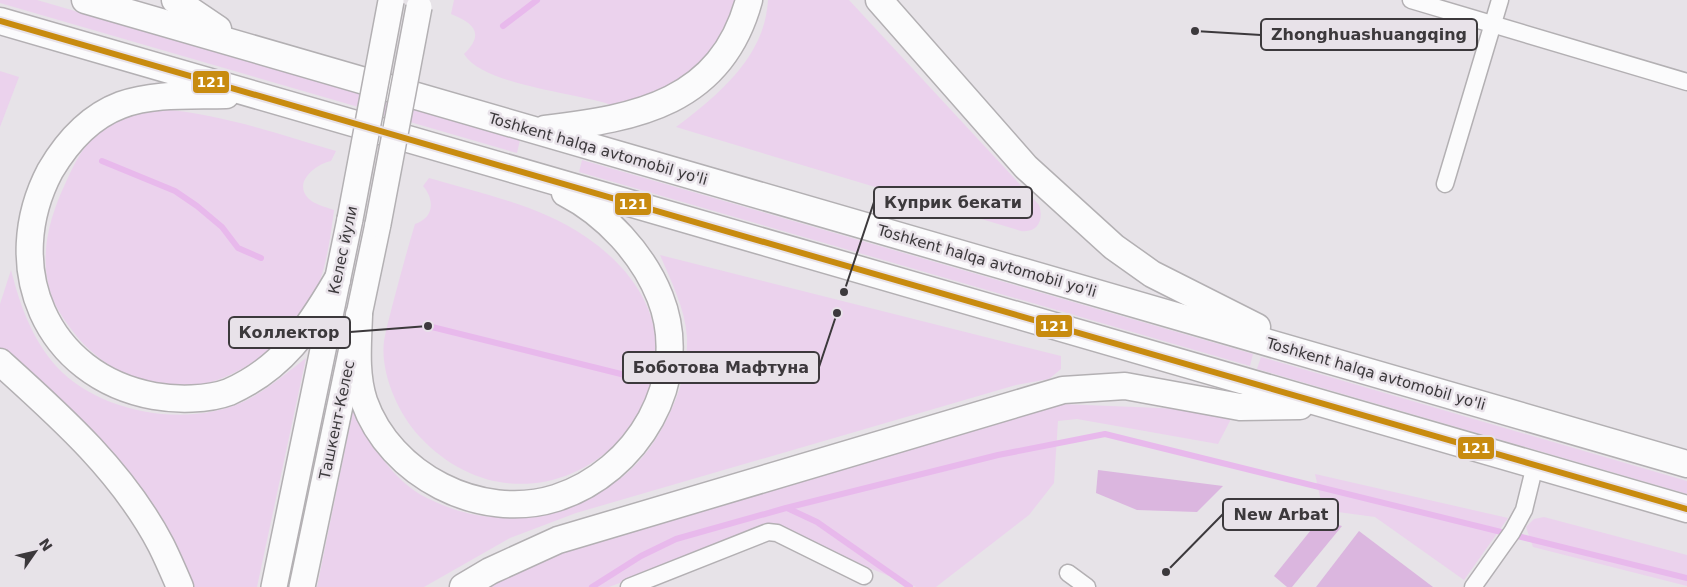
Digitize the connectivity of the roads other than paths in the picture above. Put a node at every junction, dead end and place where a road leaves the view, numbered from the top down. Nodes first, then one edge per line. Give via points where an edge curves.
1 (84, 0) edge
2 (175, 0) edge
3 (749, 0) edge
4 (879, 0) edge
5 (1411, 0) edge
6 (1500, 0) edge
7 (391, 1) edge
8 (420, 4) edge
9 (0, 21) edge
10 (1493, 23) junction
11 (254, 49) junction
12 (1687, 82) edge
13 (249, 94) junction
14 (534, 130) junction
15 (526, 173) junction
16 (1445, 184) dead end
17 (378, 224) joint
18 (337, 280) junction
19 (358, 315) junction
20 (1318, 357) junction
21 (0, 362) edge
22 (1329, 406) junction
23 (1687, 464) edge
24 (1536, 465) junction
25 (1687, 509) edge
26 (1068, 573) dead end
27 (864, 576) dead end
28 (180, 587) edge
29 (274, 587) edge
30 (302, 587) edge
31 (463, 587) edge
32 (630, 587) edge
33 (1087, 587) edge
34 (1473, 587) edge

1 - 11 highway, Toshkent halqa avtomobil yo'li
2 - 11 highway
3 - 14 highway via 743,21 714,68 680,96 642,113
4 - 20 highway via 1026,168 1114,247 1152,274
5 - 10 street
6 - 10 street
7 - 18 main road, Келес йули, bridge
8 - 17 main road, Келес йули, bridge
9 - 13 highway
10 - 12 street
10 - 16 street
11 - 14 highway, Toshkent halqa avtomobil yo'li
13 - 15 highway
13 - 18 highway via 146,98 107,112 82,128 47,176 30,218 27,270 40,316 70,355 102,379 140,394 164,398 206,396 227,392 270,368 309,327
14 - 20 highway, Toshkent halqa avtomobil yo'li
15 - 19 highway via 571,196 610,226 642,263 664,307 670,334 670,363 664,388 644,431 615,464 577,489 531,502 481,500 436,484 403,460 372,418 360,384
15 - 22 highway
17 - 19 main road, Ташкент-Келес
18 - 29 main road, Келес йули
19 - 30 main road, Ташкент-Келес
20 - 23 highway, Toshkent halqa avtomobil yo'li
21 - 28 highway via 80,436 125,489 161,545
22 - 24 highway
22 - 31 highway via 1240,407 1125,386 1064,390 558,540
24 - 25 highway
24 - 34 street via 1524,510
26 - 33 street
27 - 32 street via 777,533 768,532

